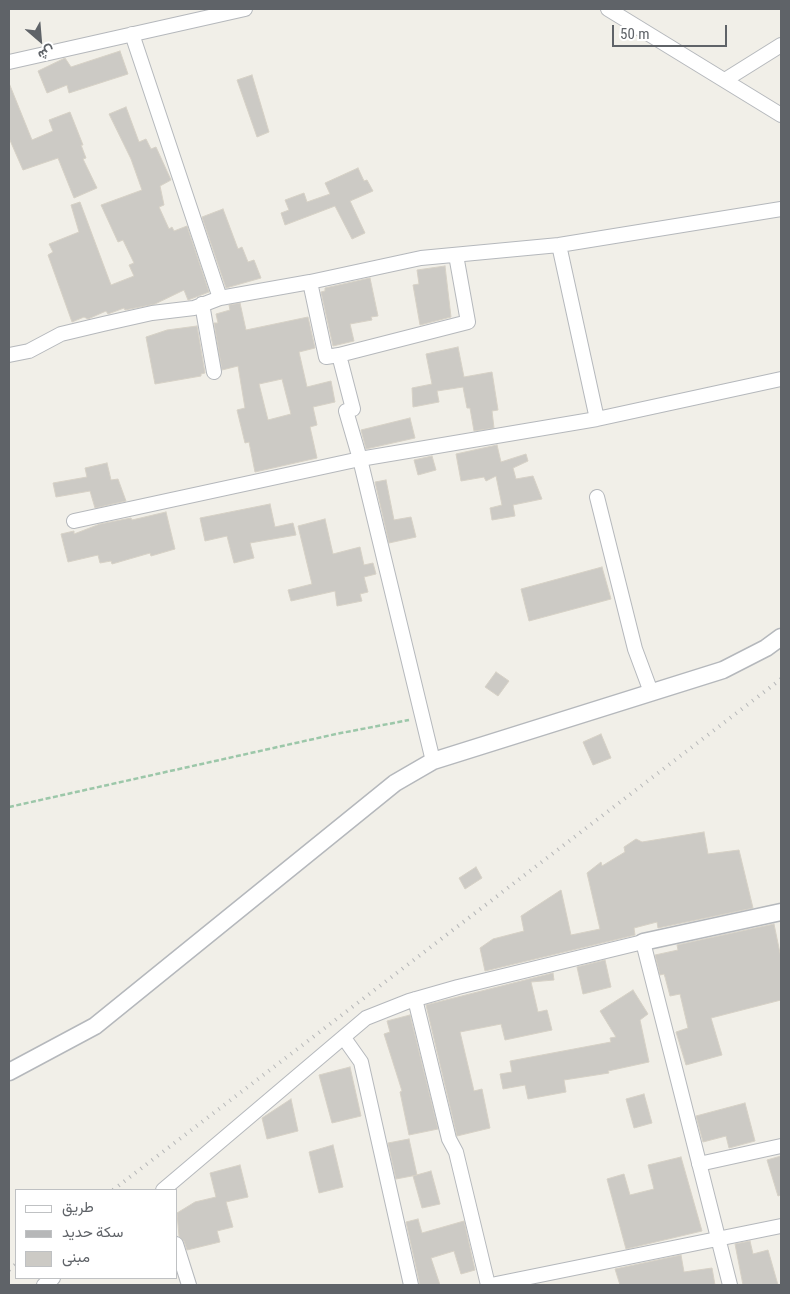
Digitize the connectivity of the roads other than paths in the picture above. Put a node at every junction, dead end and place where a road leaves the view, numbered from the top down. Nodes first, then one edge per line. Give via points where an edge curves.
1 (245, 9) edge
2 (608, 9) edge
3 (132, 34) junction
4 (781, 45) edge
5 (9, 62) edge
6 (725, 80) junction
7 (781, 114) edge
8 (781, 209) edge
9 (559, 245) junction
10 (456, 255) junction
11 (310, 282) junction
12 (220, 298) junction
13 (202, 304) junction
14 (339, 354) junction
15 (9, 355) edge
16 (214, 372) dead end
17 (781, 379) edge
18 (597, 419) junction
19 (360, 459) junction
20 (597, 497) dead end
21 (74, 521) dead end
22 (781, 637) edge
23 (651, 692) junction
24 (433, 761) junction
25 (781, 912) edge
26 (643, 942) junction
27 (415, 999) junction
28 (344, 1038) junction
29 (9, 1072) edge
30 (781, 1146) edge
31 (700, 1164) junction
32 (164, 1189) edge
33 (781, 1226) edge
34 (719, 1240) junction
35 (178, 1250) edge
36 (189, 1285) edge
37 (411, 1285) edge
38 (490, 1285) edge
39 (730, 1285) edge

1 - 3 street
2 - 6 street
3 - 5 street
3 - 12 street
4 - 6 street
6 - 7 street
8 - 9 street
9 - 10 street
9 - 18 street
10 - 11 street via 421,258
10 - 14 street via 468,322
11 - 12 street
11 - 14 street via 326,357
12 - 13 street
13 - 15 street via 61,334 28,351
13 - 16 street
14 - 19 street via 353,409 346,411
17 - 18 street
18 - 19 street
19 - 21 street
19 - 24 street
20 - 23 street via 635,649
22 - 23 street via 723,670
23 - 24 street
24 - 29 street via 395,784 95,1026
25 - 26 street
26 - 27 street
26 - 31 street
27 - 28 street via 366,1018
27 - 38 street via 449,1139 456,1152
28 - 32 street
28 - 37 street via 361,1062
30 - 31 street
31 - 34 street
33 - 34 street
34 - 38 street
34 - 39 street
35 - 36 street

